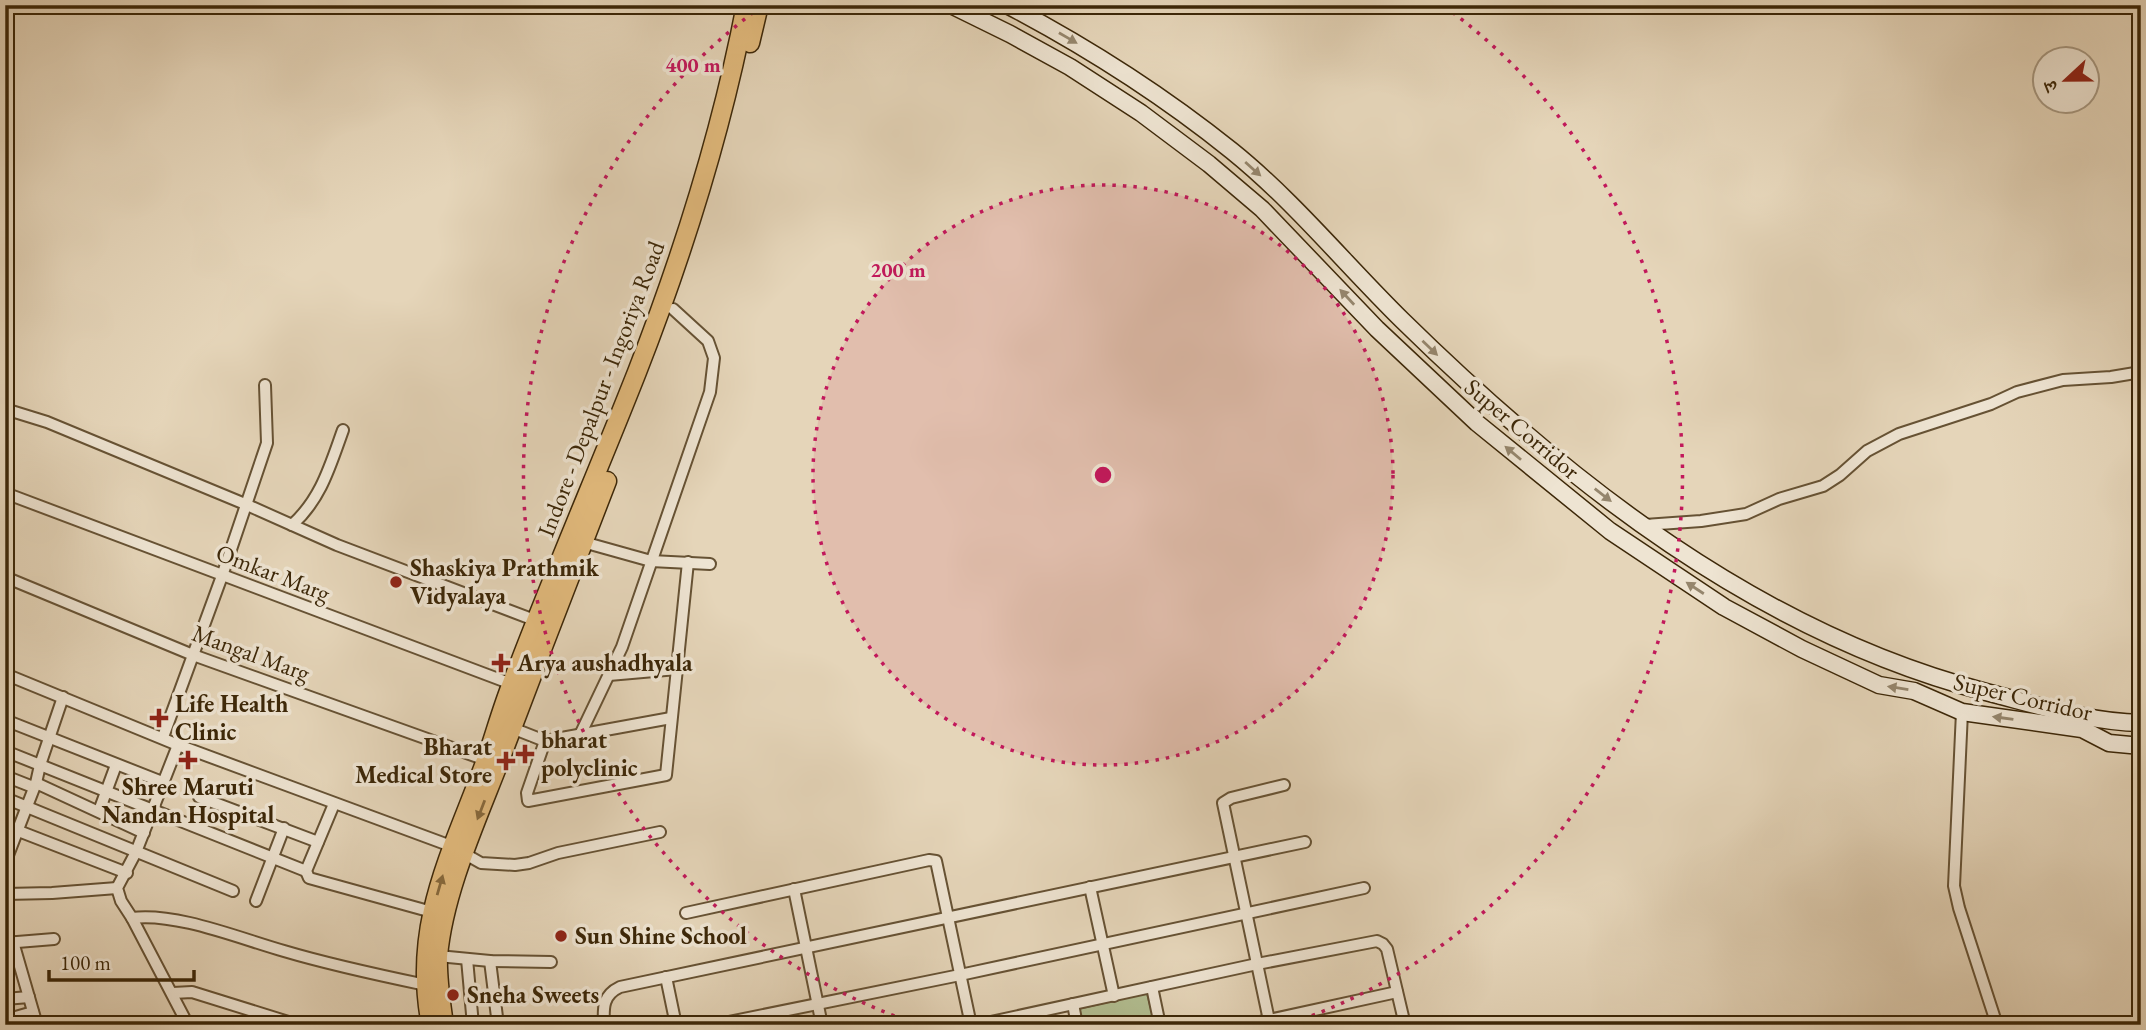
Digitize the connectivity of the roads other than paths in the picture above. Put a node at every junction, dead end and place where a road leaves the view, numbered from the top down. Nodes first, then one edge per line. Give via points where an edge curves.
1 (746, 5) edge
2 (759, 5) edge
3 (951, 5) edge
4 (1007, 5) edge
5 (673, 309) junction
6 (2141, 372) edge
7 (265, 385) dead end
8 (5, 409) edge
9 (343, 430) dead end
10 (5, 493) edge
11 (245, 504) junction
12 (292, 525) junction
13 (1645, 525) junction
14 (583, 542) junction
15 (650, 561) junction
16 (688, 562) junction
17 (710, 564) dead end
18 (222, 576) junction
19 (5, 578) edge
20 (537, 621) junction
21 (193, 655) junction
22 (677, 669) junction
23 (5, 674) edge
24 (609, 675) junction
25 (519, 687) junction
26 (62, 696) junction
27 (1962, 712) junction
28 (671, 718) junction
29 (5, 720) edge
30 (2141, 723) edge
31 (512, 727) junction
32 (580, 735) junction
33 (163, 737) junction
34 (50, 738) junction
35 (545, 741) junction
36 (178, 745) junction
37 (2141, 746) edge
38 (5, 751) edge
39 (486, 760) junction
40 (40, 765) junction
41 (116, 765) junction
42 (5, 776) edge
43 (162, 782) junction
44 (35, 785) junction
45 (1284, 785) dead end
46 (106, 790) junction
47 (199, 797) dead end
48 (5, 798) edge
49 (334, 804) junction
50 (26, 807) junction
51 (152, 810) junction
52 (99, 811) junction
53 (284, 828) junction
54 (16, 830) junction
55 (660, 832) dead end
56 (144, 833) junction
57 (318, 842) junction
58 (1305, 842) dead end
59 (457, 850) junction
60 (136, 852) junction
61 (1234, 856) junction
62 (274, 857) junction
63 (5, 863) edge
64 (306, 871) junction
65 (127, 873) junction
66 (1090, 887) junction
67 (117, 888) junction
68 (1364, 888) dead end
69 (794, 889) junction
70 (233, 891) dead end
71 (5, 894) edge
72 (256, 901) dead end
73 (432, 912) junction
74 (1246, 912) junction
75 (686, 913) dead end
76 (132, 918) junction
77 (948, 919) junction
78 (54, 939) dead end
79 (9, 943) edge
80 (1103, 945) junction
81 (807, 948) junction
82 (438, 956) junction
83 (467, 959) junction
84 (490, 961) junction
85 (551, 962) dead end
86 (1257, 964) junction
87 (960, 975) junction
88 (666, 977) junction
89 (426, 985) junction
90 (1152, 987) junction
91 (1397, 992) junction
92 (173, 993) junction
93 (1114, 996) junction
94 (29, 997) junction
95 (5, 999) edge
96 (818, 1004) junction
97 (1073, 1004) junction
98 (33, 1012) junction
99 (5, 1020) edge
100 (1270, 1022) edge
101 (37, 1025) edge
102 (188, 1025) edge
103 (298, 1025) edge
104 (431, 1025) edge
105 (444, 1025) edge
106 (473, 1025) edge
107 (498, 1025) edge
108 (604, 1025) edge
109 (676, 1025) edge
110 (714, 1025) edge
111 (822, 1025) edge
112 (971, 1025) edge
113 (977, 1025) edge
114 (1077, 1025) edge
115 (1160, 1025) edge
116 (1246, 1025) edge
117 (1405, 1025) edge
118 (1997, 1025) edge

1 - 20 main road, Indore - Depalpur - Ingoriya Road via 714,139 668,289
2 - 5 main road, Indore - Depalpur - Ingoriya Road via 740,89
27 -> 3 main road, Super Corridor via 1914,691 1880,685 1802,649 1724,607 1610,531 1477,423 1377,329 1262,209 1209,164 1070,67
4 -> 13 main road, Super Corridor via 1167,100 1234,153 1489,401
5 - 14 main road, Indore - Depalpur - Ingoriya Road
5 - 15 street via 708,341 715,358 710,392
6 - 13 street via 2063,380 1899,434 1867,451 1822,486 1746,514
7 - 11 street via 267,443
8 - 11 street
9 - 12 street via 320,493
10 - 18 street, Omkar Marg
11 - 12 street
11 - 18 street
12 - 20 street
13 - 30 main road, Super Corridor via 1737,587 1891,663 2076,715
14 - 15 street
14 - 25 main road, Indore - Depalpur - Ingoriya Road
15 - 16 street
15 - 24 street
16 - 17 street
16 - 22 street
18 - 21 street
18 - 25 street, Omkar Marg
19 - 21 street, Mangal Marg
20 - 25 main road, Indore - Depalpur - Ingoriya Road
21 - 33 street
21 - 39 street, Mangal Marg
22 - 24 street
22 - 28 street
23 - 26 street
24 - 32 street
25 - 31 main road, Indore - Depalpur - Ingoriya Road
25 - 39 main road, Indore - Depalpur - Ingoriya Road
26 - 33 street
26 - 34 street
37 -> 27 main road, Super Corridor via 2109,743 2082,729
27 - 118 street via 1954,886
28 - 32 street
28 - 35 street via 666,775 528,801
29 - 34 street
31 - 35 street
31 -> 59 main road, Indore - Depalpur - Ingoriya Road
32 - 35 street
33 - 36 street
34 - 40 street
34 - 41 street
36 - 43 street
36 - 49 street
38 - 40 street
39 - 59 main road, Indore - Depalpur - Ingoriya Road
40 - 44 street
40 - 46 street
41 - 43 street
41 - 46 street
42 - 44 street
43 - 51 street
44 - 50 street
44 - 52 street
45 - 61 street via 1223,803
46 - 51 street
46 - 52 street
47 - 53 street
48 - 50 street
49 - 57 street
49 - 59 street
50 - 54 street
50 - 60 street
51 - 56 street
51 - 62 street
52 - 56 street
53 - 57 street
53 - 62 street
54 - 63 street
54 - 65 street
55 - 59 street via 515,865 481,863
56 - 60 street
57 - 64 street
58 - 61 street
73 -> 59 main road, Indore - Depalpur - Ingoriya Road
59 - 82 main road, Indore - Depalpur - Ingoriya Road
60 - 65 street
60 - 70 street
61 - 66 street
61 - 74 street
62 - 64 street
62 - 72 street
64 - 73 street via 309,878
65 - 67 street
66 - 77 street
66 - 80 street
67 - 71 street
67 - 76 street
68 - 74 street
69 - 75 street
69 - 77 street via 936,861
69 - 81 street
73 - 89 main road, Indore - Depalpur - Ingoriya Road
74 - 80 street
74 - 86 street
76 - 89 street via 148,916 192,925 336,966
76 - 92 street
77 - 81 street
77 - 87 street
78 - 79 street
79 - 94 street
80 - 87 street
80 - 93 street
81 - 88 street
81 - 96 street
82 - 83 street
82 - 105 main road, Indore - Depalpur - Ingoriya Road
83 - 84 street
83 - 106 street
84 - 85 street
84 - 107 street
86 - 90 street
86 - 91 street via 1377,941 1387,949
86 - 100 street
87 - 96 street
87 - 112 street
88 - 108 street via 611,991 605,998
88 - 109 street
89 - 104 main road, Indore - Depalpur - Ingoriya Road
90 - 93 street
90 - 115 street
91 - 100 street
91 - 117 street
92 - 102 street
92 - 103 street via 192,992
93 - 97 street
94 - 95 street
94 - 98 street
96 - 110 street
96 - 111 street
97 - 113 street
97 - 114 street
98 - 99 street
98 - 101 street
100 - 116 street

